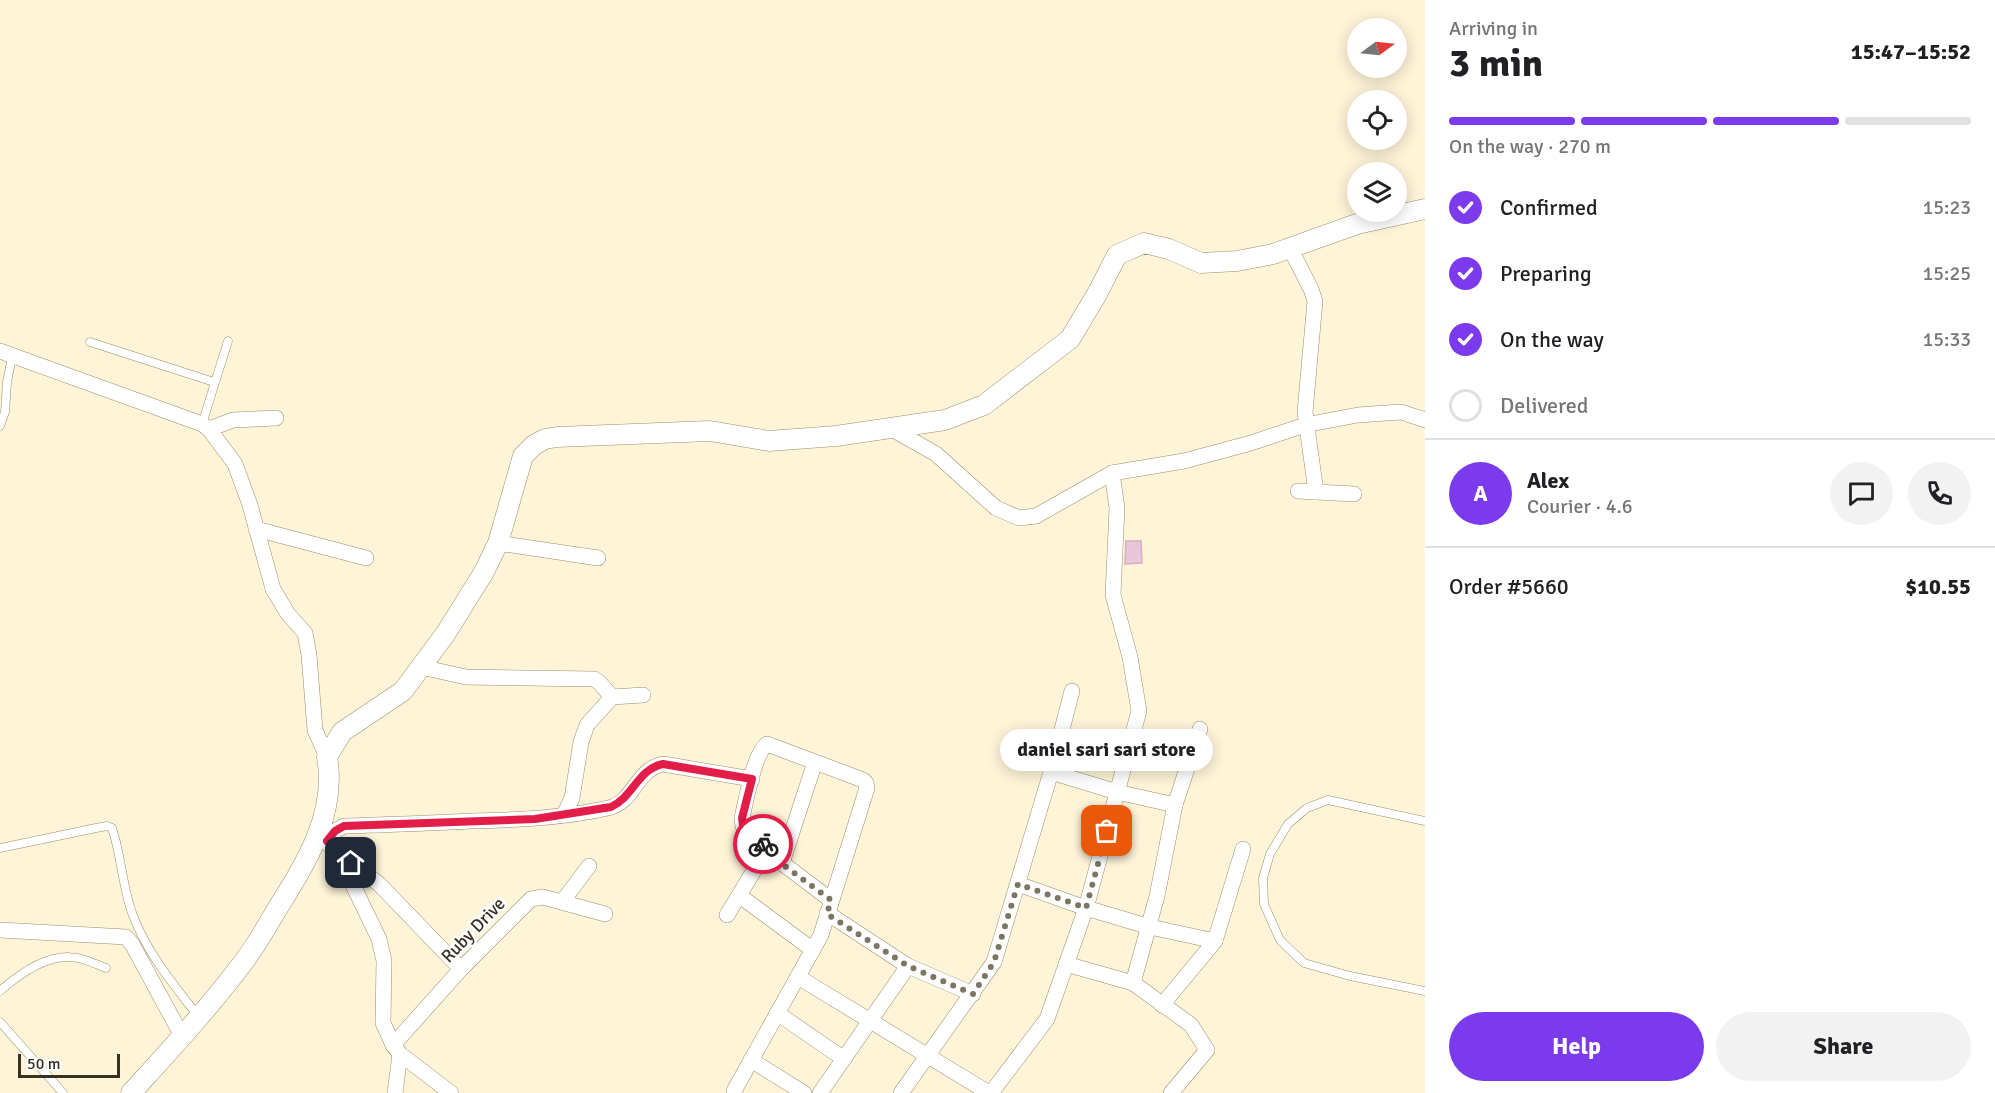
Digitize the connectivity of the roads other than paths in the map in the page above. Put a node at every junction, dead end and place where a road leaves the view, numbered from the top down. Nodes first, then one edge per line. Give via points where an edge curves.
1 (1425, 209) edge
2 (1290, 248) junction
3 (228, 341) dead end
4 (90, 342) dead end
5 (6, 354) edge
6 (214, 382) junction
7 (276, 418) dead end
8 (1425, 420) edge
9 (1305, 425) junction
10 (0, 426) edge
11 (205, 426) junction
12 (890, 428) junction
13 (1112, 473) junction
14 (1298, 491) dead end
15 (1316, 492) junction
16 (1354, 494) dead end
17 (256, 529) junction
18 (498, 543) junction
19 (366, 558) dead end
20 (598, 558) dead end
21 (421, 667) junction
22 (1072, 691) dead end
23 (643, 695) dead end
24 (612, 697) junction
25 (1200, 729) dead end
26 (327, 757) junction
27 (815, 762) junction
28 (1051, 772) junction
29 (752, 779) junction
30 (1117, 792) junction
31 (1175, 805) junction
32 (564, 815) junction
33 (1425, 821) edge
34 (327, 842) junction
35 (0, 848) edge
36 (767, 849) junction
37 (1243, 849) dead end
38 (782, 864) junction
39 (589, 866) dead end
40 (1018, 884) junction
41 (740, 896) junction
42 (562, 902) junction
43 (829, 907) junction
44 (1086, 908) junction
45 (605, 914) dead end
46 (727, 915) dead end
47 (1150, 927) junction
48 (0, 930) edge
49 (1215, 941) junction
50 (813, 950) junction
51 (1066, 964) junction
52 (908, 966) junction
53 (106, 968) dead end
54 (461, 969) junction
55 (798, 977) junction
56 (1133, 983) junction
57 (0, 991) edge
58 (1425, 991) edge
59 (973, 994) junction
60 (1162, 1005) junction
61 (777, 1013) junction
62 (199, 1017) junction
63 (871, 1021) junction
64 (0, 1023) edge
65 (182, 1036) junction
66 (396, 1050) junction
67 (927, 1055) junction
68 (844, 1059) junction
69 (751, 1060) junction
70 (734, 1091) dead end
71 (63, 1093) edge
72 (131, 1093) edge
73 (394, 1093) edge
74 (451, 1093) edge
75 (804, 1093) edge
76 (820, 1093) edge
77 (901, 1093) edge
78 (990, 1093) edge
79 (1171, 1093) edge

1 - 2 street via 1357,224
2 - 9 street via 1315,301
2 - 12 street via 1237,261 1201,263 1144,243 1117,255 1070,339 984,405 945,420
3 - 6 lane
4 - 6 lane
5 - 10 lane via 5,412
5 - 11 street
6 - 11 lane
7 - 11 street
8 - 9 street via 1401,412 1358,414
9 - 13 street via 1184,461
9 - 15 street
11 - 17 street via 235,464
12 - 13 street via 936,454 996,508 1019,518 1036,516
12 - 18 street via 769,441 710,431 545,440 523,456
13 - 30 street via 1117,508 1113,595 1130,657 1139,711
14 - 15 street
15 - 16 street
17 - 19 street
17 - 26 street via 273,589 305,633 315,730
18 - 20 street
18 - 21 street via 484,572
21 - 24 street via 466,677 594,680
21 - 26 street via 403,691 342,732
22 - 28 street
23 - 24 street
24 - 32 street via 587,725 572,798
25 - 31 street
26 - 34 street
27 - 29 street via 767,744 755,762
27 - 38 street
27 - 43 street via 863,780 867,788
28 - 30 street
28 - 40 street
29 - 32 street via 663,764 644,774 621,803
29 - 36 street via 742,822
30 - 31 street
30 - 44 street
31 - 47 street
32 - 34 street via 344,826
33 - 58 lane via 1328,800 1308,808 1288,824 1270,854 1263,878 1264,904 1280,940 1304,963
34 - 54 street via 379,884
34 - 62 street via 314,848 246,959
34 - 66 street via 379,939 384,961 383,1023
35 - 62 lane via 112,828 140,933
36 - 38 street
36 - 41 street
37 - 49 street
38 - 43 street
39 - 42 street
40 - 44 street
40 - 59 street via 994,962
41 - 46 street
41 - 50 street
42 - 45 street, Ruby Drive
42 - 54 street, Ruby Drive via 543,897 531,899
43 - 50 street
43 - 52 street
44 - 47 street
44 - 51 street
47 - 49 street
47 - 56 street
48 - 65 street via 126,937
49 - 60 street
50 - 55 street
51 - 56 street
51 - 78 street via 1047,1019
52 - 59 street
52 - 63 street
53 - 57 lane via 72,957 53,958 15,977
54 - 66 street, Ruby Drive
55 - 61 street
55 - 63 street
56 - 60 street
59 - 67 street
60 - 79 street via 1191,1025 1207,1050
61 - 68 street
61 - 69 street
62 - 65 street
63 - 67 street
63 - 68 street
64 - 71 lane
65 - 72 street
66 - 73 street
66 - 74 street
67 - 77 street
67 - 78 street
68 - 76 street
69 - 70 street
69 - 75 street

